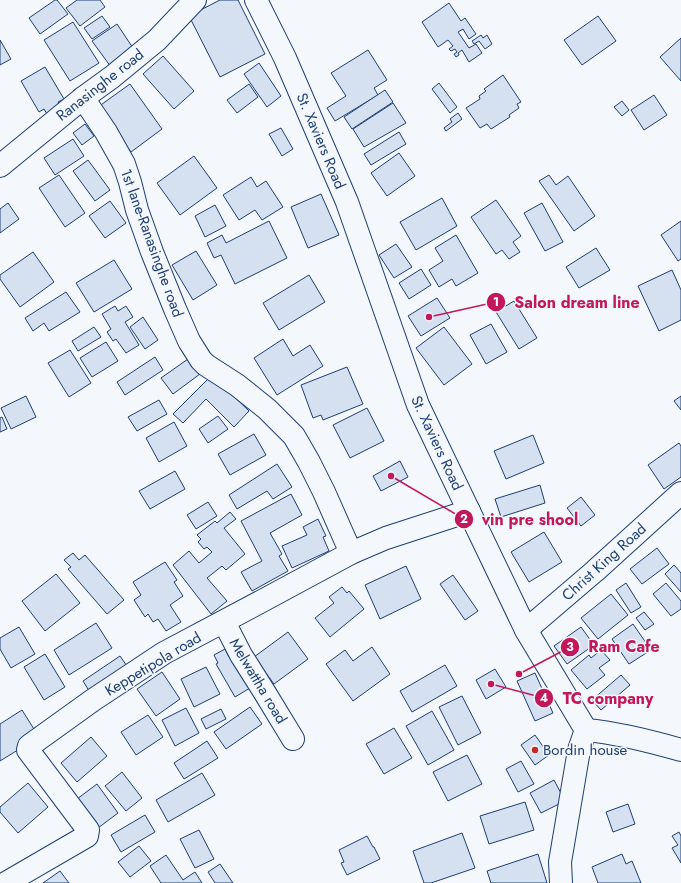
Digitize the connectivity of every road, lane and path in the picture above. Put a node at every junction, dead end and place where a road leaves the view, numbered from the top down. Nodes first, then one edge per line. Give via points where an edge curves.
1 (195, 0) edge
2 (256, 0) edge
3 (82, 98) junction
4 (0, 166) edge
5 (681, 493) edge
6 (469, 511) junction
7 (351, 553) junction
8 (224, 622) junction
9 (526, 630) junction
10 (586, 730) junction
11 (292, 739) dead end
12 (681, 750) edge
13 (6, 883) edge
14 (562, 883) edge

1 - 3 street, Ranasinghe road via 157,40
2 - 6 street, St. Xaviers Road via 285,58 347,202 418,405
3 - 4 street, Ranasinghe road
3 - 7 street, 1st lane-Ranasinghe road via 124,164 137,210 189,341 206,365 267,409 294,436 324,492
5 - 9 street, Christ King Road
6 - 7 street, Keppetipola road via 386,538
6 - 9 street, St. Xaviers Road
7 - 8 street, Keppetipola road
8 - 11 street, Melwattha road
8 - 13 street, Keppetipola road via 164,653 30,746 28,750 88,830 87,836
9 - 10 street, St. Xaviers Road
10 - 12 street
10 - 14 street via 579,750 560,862

